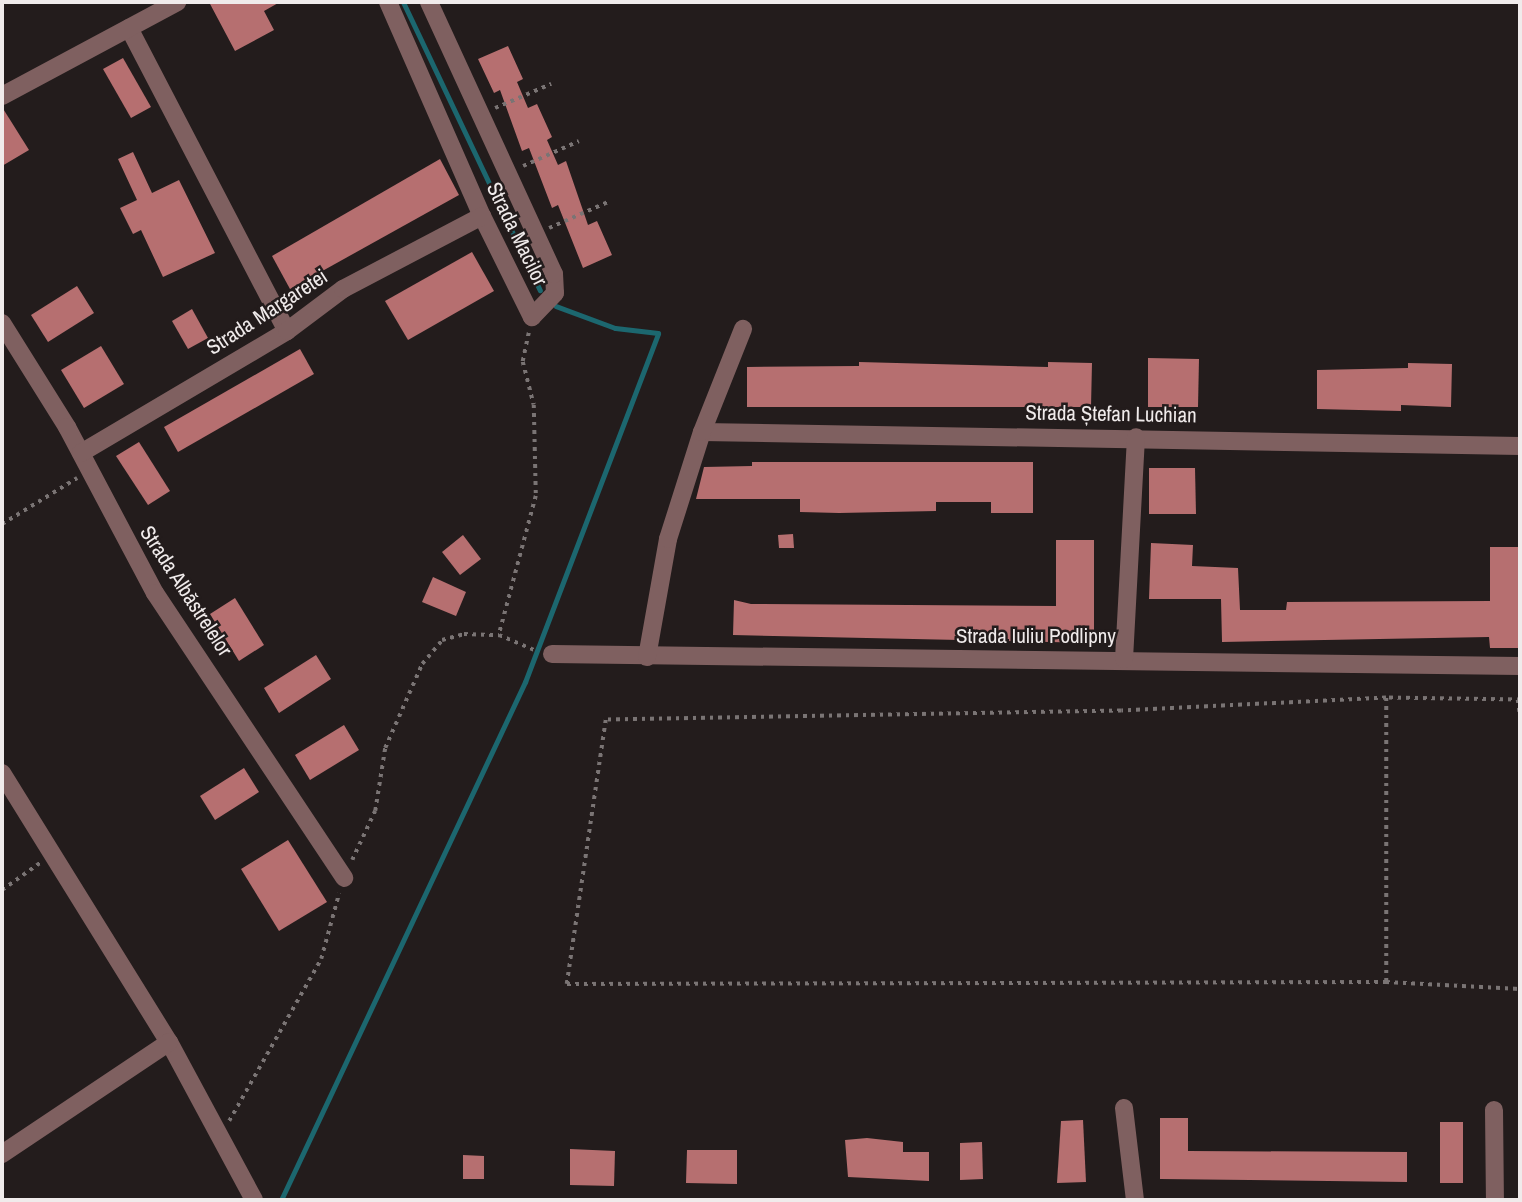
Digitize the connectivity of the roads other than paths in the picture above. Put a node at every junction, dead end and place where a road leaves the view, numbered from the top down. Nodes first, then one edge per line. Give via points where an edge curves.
1 (177, 2) edge
2 (388, 2) edge
3 (429, 2) edge
4 (129, 28) junction
5 (2, 96) edge
6 (482, 216) junction
7 (2, 323) edge
8 (743, 330) dead end
9 (287, 331) junction
10 (702, 432) junction
11 (1136, 437) junction
12 (1520, 446) edge
13 (85, 460) junction
14 (552, 653) road end
15 (647, 657) junction
16 (1124, 659) junction
17 (1520, 666) edge
18 (2, 773) edge
19 (344, 878) dead end
20 (169, 1042) junction
21 (1124, 1108) dead end
22 (1494, 1110) dead end
23 (2, 1154) edge
24 (254, 1200) edge
25 (1135, 1200) edge
26 (1494, 1200) edge

1 - 4 street
2 - 6 street, Strada Macilor
3 - 6 street, Strada Macilor via 556,282 555,293 532,317
4 - 5 street
4 - 9 street
6 - 9 street, Strada Margaretei via 343,289
7 - 13 street, Strada Albăstrelelor
8 - 10 street
9 - 13 street, Strada Margaretei
10 - 11 street, Strada Ștefan Luchian
10 - 15 street via 668,539
11 - 12 street, Strada Ștefan Luchian
11 - 16 street
13 - 19 street, Strada Albăstrelelor via 155,593
14 - 15 street, Strada Iuliu Podlipny
15 - 16 street, Strada Iuliu Podlipny
16 - 17 street, Strada Iuliu Podlipny
18 - 20 street
20 - 23 street
20 - 24 street
21 - 25 street
22 - 26 street

